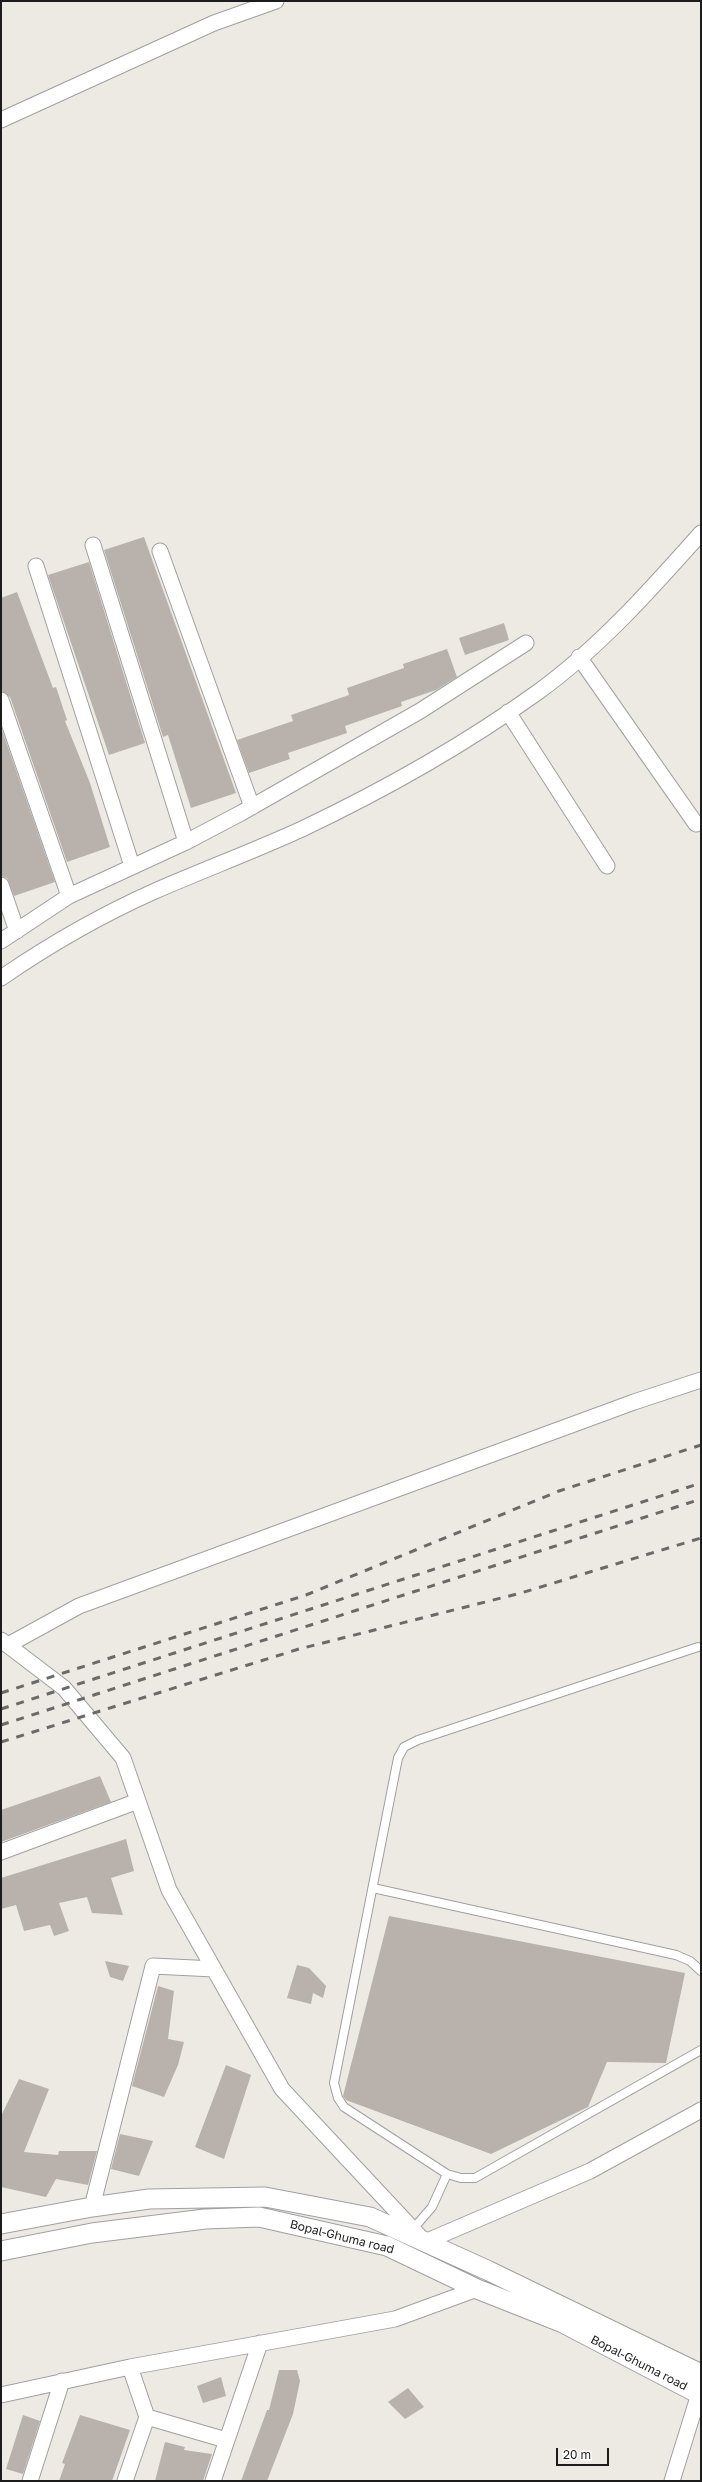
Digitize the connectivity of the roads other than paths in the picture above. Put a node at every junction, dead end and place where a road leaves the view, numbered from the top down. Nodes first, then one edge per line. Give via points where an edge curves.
1 (276, 1) edge
2 (1, 120) edge
3 (701, 533) edge
4 (93, 545) dead end
5 (160, 551) dead end
6 (36, 566) dead end
7 (526, 644) dead end
8 (578, 658) junction
9 (1, 700) edge
10 (508, 712) junction
11 (252, 807) junction
12 (696, 824) dead end
13 (186, 842) junction
14 (132, 866) junction
15 (607, 866) dead end
16 (1, 885) edge
17 (69, 896) junction
18 (17, 932) junction
19 (1, 940) edge
20 (1, 978) edge
21 (701, 1380) edge
22 (4, 1643) edge
23 (698, 1647) dead end
24 (138, 1801) junction
25 (1, 1852) edge
26 (373, 1888) junction
27 (214, 1969) junction
28 (701, 1971) edge
29 (701, 2050) edge
30 (701, 2110) edge
31 (447, 2174) junction
32 (92, 2207) junction
33 (1, 2224) edge
34 (419, 2236) junction
35 (1, 2251) edge
36 (416, 2260) junction
37 (477, 2289) junction
38 (260, 2343) junction
39 (130, 2367) junction
40 (701, 2374) edge
41 (62, 2381) junction
42 (700, 2394) edge
43 (1, 2395) edge
44 (147, 2417) junction
45 (226, 2440) junction
46 (30, 2481) edge
47 (125, 2481) edge
48 (212, 2481) edge
49 (672, 2481) edge

1 - 2 street via 214,23
3 - 8 street via 616,625
4 - 13 street
5 - 11 street
6 - 14 street
7 - 11 street via 420,711
8 - 10 street via 540,691
8 - 12 street
9 - 17 street
10 - 15 street
10 - 20 street via 459,745 389,786 300,830 153,892 82,927
11 - 13 street
13 - 14 street
14 - 17 street
16 - 18 street
17 - 18 street
18 - 19 street
21 - 22 street via 634,1402 79,1606
22 - 24 street via 64,1688 123,1758
23 - 26 lane via 418,1740 404,1747 398,1758
24 - 25 street
24 - 27 street via 169,1890
26 - 28 lane via 676,1955 690,1961
26 - 31 lane via 334,2083 338,2098 344,2107
27 - 32 street via 153,1966
27 - 34 street via 282,2089
29 - 31 lane via 475,2178
30 - 34 street via 590,2171
31 - 34 lane
32 - 33 street
32 - 34 street via 149,2199 265,2197 370,2218
34 - 36 street
34 - 40 street
35 - 36 street, Bopal-Ghuma road via 92,2233 205,2219 259,2217 387,2246
36 - 37 street, Bopal-Ghuma road
37 - 38 street via 395,2319
37 - 42 street, Bopal-Ghuma road via 563,2323
38 - 39 street
38 - 45 street
39 - 41 street
39 - 44 street
41 - 43 street
41 - 46 street
42 - 49 street
44 - 45 street
44 - 47 street
45 - 48 street

